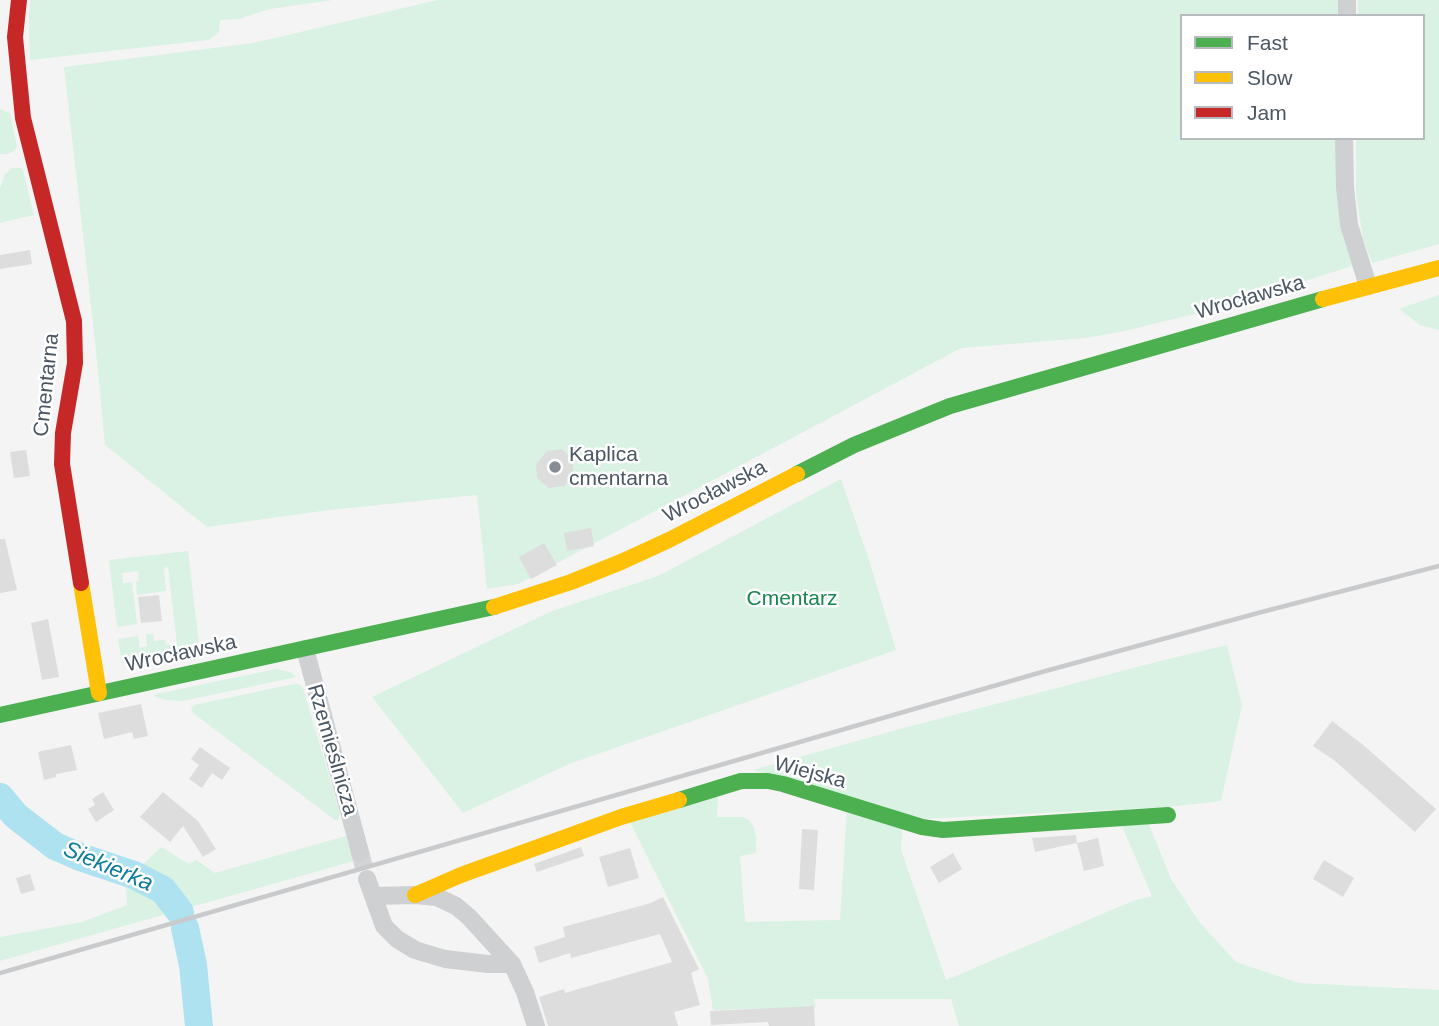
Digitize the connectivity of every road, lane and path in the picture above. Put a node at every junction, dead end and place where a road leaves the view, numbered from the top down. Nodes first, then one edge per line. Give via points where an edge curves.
1 (19, 0) edge
2 (1344, 140) edge
3 (1439, 268) edge
4 (1368, 286) junction
5 (304, 649) junction
6 (99, 693) junction
7 (0, 715) edge
8 (1168, 815) dead end
9 (360, 852) tunnel mouth
10 (415, 895) junction
11 (512, 964) junction
12 (536, 1026) edge

1 - 6 main road, Cmentarna via 15,37 23,118 74,321 75,363 62,464
2 - 4 street via 1349,225
3 - 4 main road, Wrocławska
4 - 5 main road, Wrocławska via 950,406 854,445 621,562 500,606
5 - 6 main road, Wrocławska
5 - 9 street, Rzemieślnicza
6 - 7 main road, Wrocławska
8 - 10 main road, Wiejska via 943,830 783,784 741,781 621,817
10 - 11 street via 437,897 456,906
10 - 11 street via 370,887 384,926 397,939 444,958
11 - 12 street

